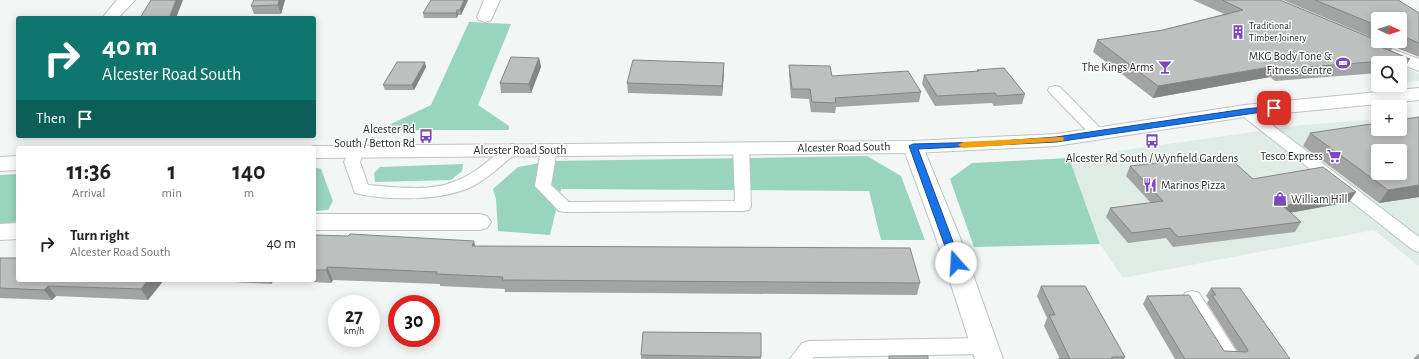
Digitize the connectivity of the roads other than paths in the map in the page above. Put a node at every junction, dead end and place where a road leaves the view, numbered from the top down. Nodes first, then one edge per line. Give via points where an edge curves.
1 (127, 0) edge
2 (492, 0) edge
3 (111, 16) edge
4 (484, 18) dead end
5 (1368, 44) edge
6 (1419, 66) edge
7 (1055, 90) dead end
8 (1419, 94) edge
9 (1245, 111) junction
10 (1097, 133) junction
11 (913, 146) junction
12 (740, 148) junction
13 (512, 149) junction
14 (549, 150) junction
15 (356, 151) junction
16 (316, 152) edge
17 (16, 163) edge
18 (0, 164) edge
19 (316, 222) edge
20 (479, 222) dead end
21 (16, 231) edge
22 (0, 232) edge
23 (1419, 246) edge
24 (1192, 298) edge
25 (987, 352) edge
26 (800, 359) edge
27 (1231, 359) edge

1 - 3 main road via 118,6
2 - 4 main road
5 - 6 main road
7 - 10 lane
8 - 9 main road, Alcester Road South
9 - 10 main road, Alcester Road South
9 - 23 lane
10 - 11 main road, Alcester Road South via 1056,140
11 - 12 main road, Alcester Road South
11 - 25 main road
12 - 14 main road, Alcester Road South
12 - 14 lane via 743,206 564,207 543,186
13 - 14 main road, Alcester Road South
13 - 15 main road, Alcester Road South
13 - 15 lane via 467,182 450,189 421,192 361,189 352,162
15 - 16 main road, Alcester Road South
17 - 18 main road
19 - 20 main road
21 - 22 main road
24 - 27 lane
25 - 26 lane via 809,349

